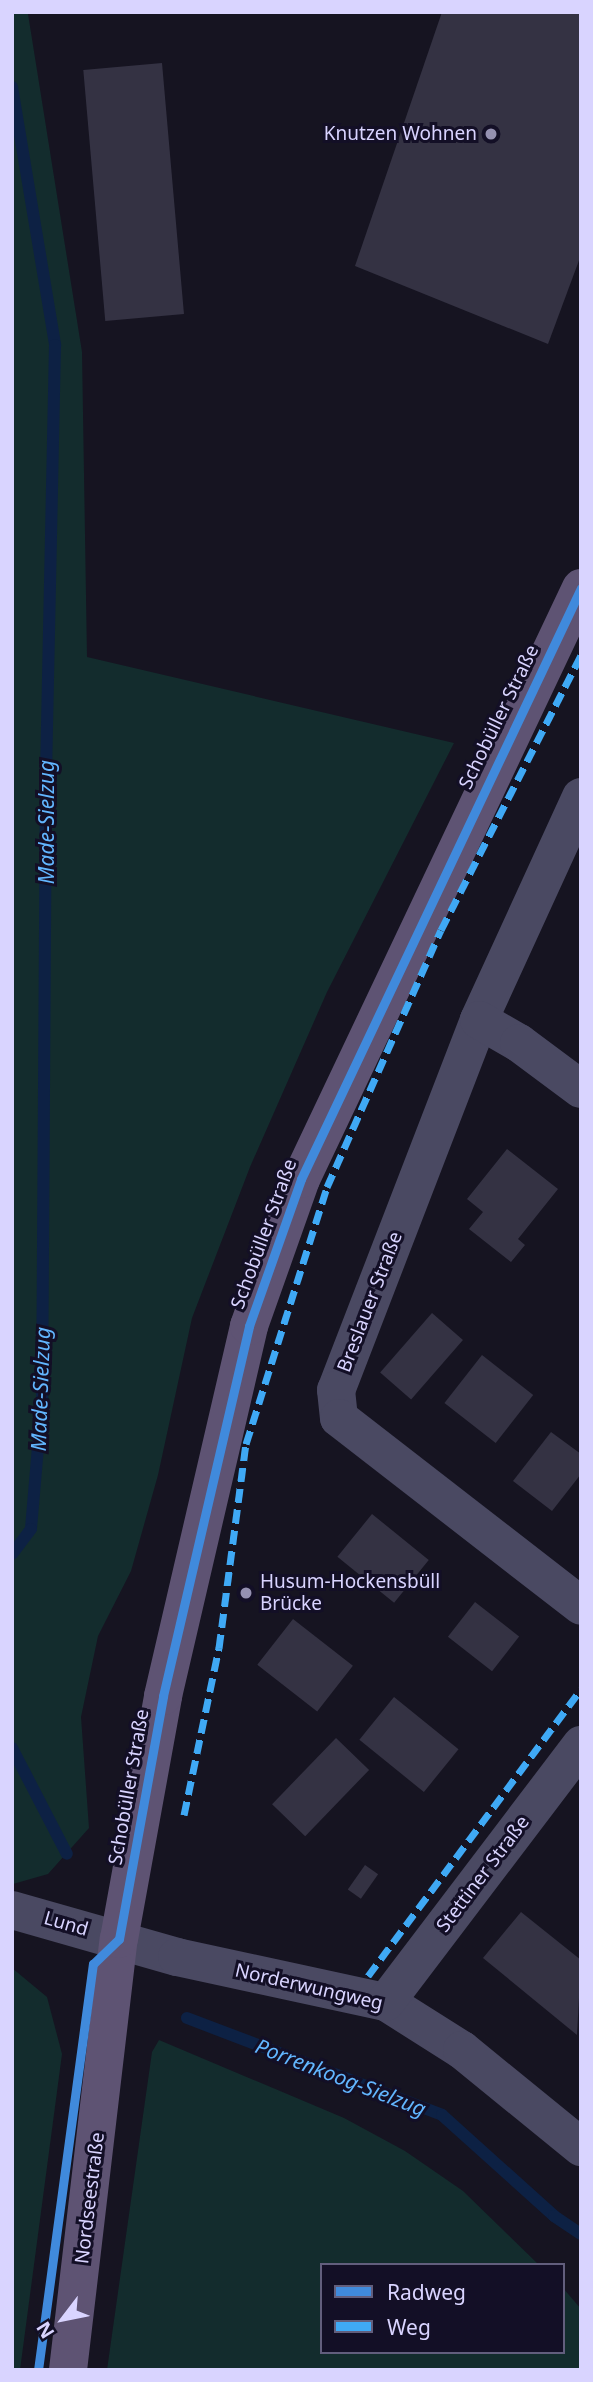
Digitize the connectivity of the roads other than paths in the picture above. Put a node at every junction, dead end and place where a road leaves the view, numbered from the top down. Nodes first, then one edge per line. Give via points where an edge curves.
1 (581, 588) edge
2 (581, 797) edge
3 (479, 1020) junction
4 (581, 1089) edge
5 (581, 1606) edge
6 (581, 1745) edge
7 (12, 1910) edge
8 (120, 1939) junction
9 (386, 2002) junction
10 (101, 2110) joint
11 (581, 2147) edge
12 (68, 2370) edge

1 - 8 main road, Schobüller Straße via 306,1167 249,1326 163,1696
2 - 3 street, Breslauer Straße
3 - 4 street via 519,1042
3 - 5 street, Breslauer Straße via 336,1390 339,1418
6 - 9 street, Stettiner Straße
7 - 8 street, Lund
8 - 9 street, Norderwungweg via 177,1957
8 - 10 main road, Schobüller Straße
9 - 11 street, Norderwungweg via 462,2050
10 - 12 main road, Nordseestraße

